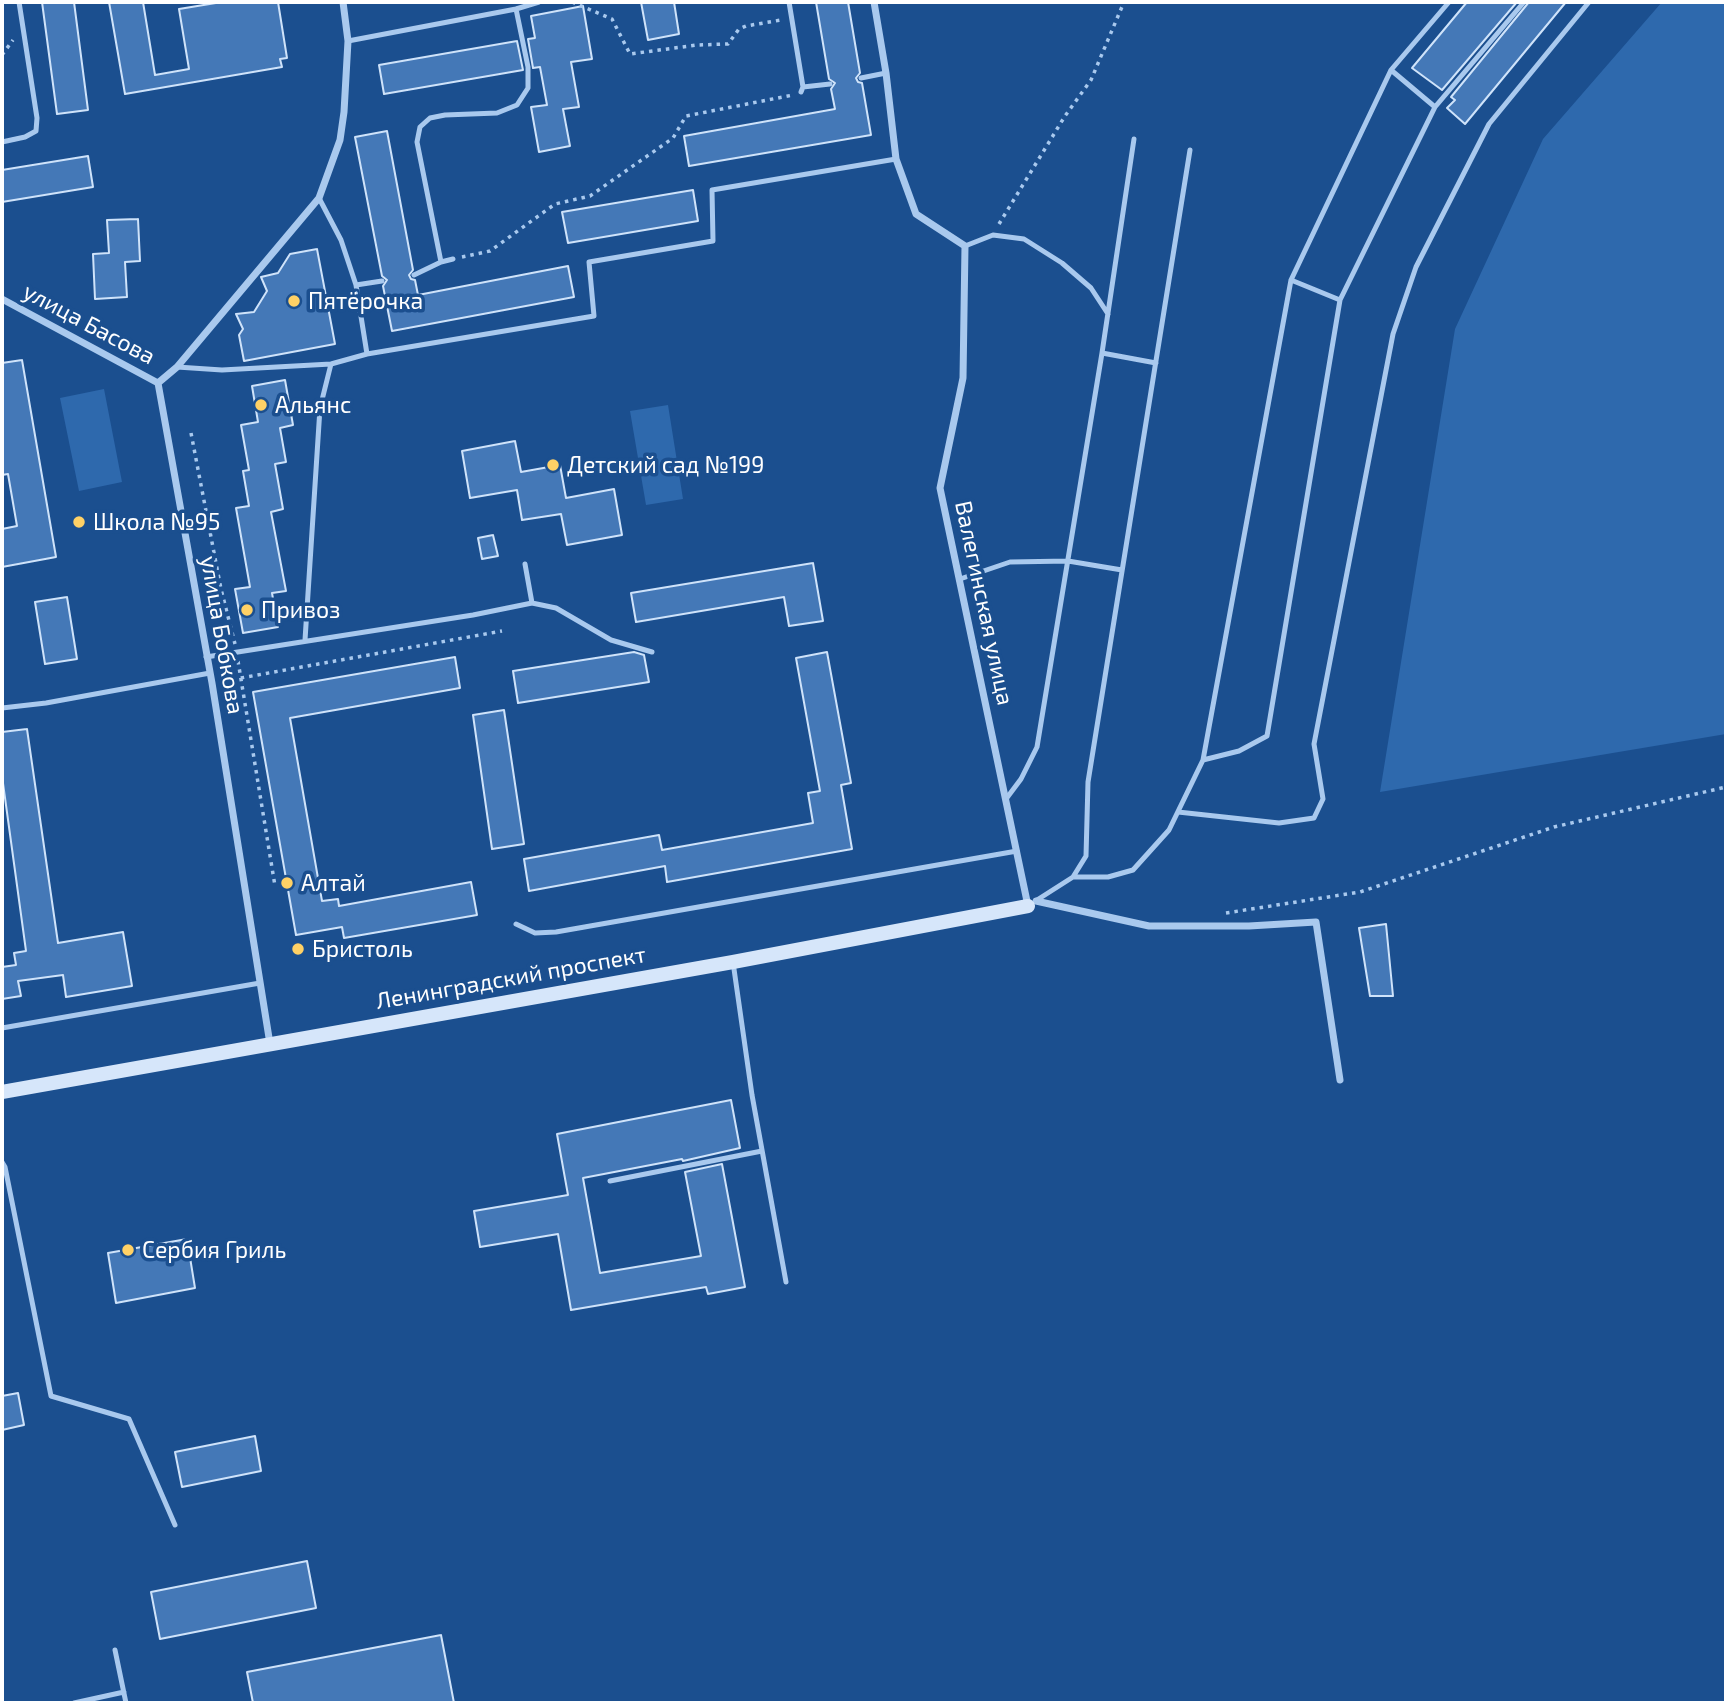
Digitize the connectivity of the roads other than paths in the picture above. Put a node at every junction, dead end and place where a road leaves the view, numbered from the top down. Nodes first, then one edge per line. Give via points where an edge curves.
1 (19, 2) edge
2 (343, 2) edge
3 (539, 2) edge
4 (789, 2) edge
5 (874, 2) edge
6 (1449, 2) edge
7 (1524, 2) edge
8 (1589, 2) edge
9 (516, 9) junction
10 (348, 41) junction
11 (1391, 70) junction
12 (886, 73) junction
13 (861, 78) dead end
14 (830, 84) dead end
15 (1435, 107) junction
16 (1134, 139) dead end
17 (2, 142) edge
18 (1190, 150) dead end
19 (896, 159) junction
20 (319, 198) junction
21 (965, 246) junction
22 (453, 259) road end
23 (440, 262) junction
24 (414, 275) dead end
25 (1291, 280) junction
26 (382, 281) dead end
27 (356, 285) junction
28 (2, 299) edge
29 (1340, 300) junction
30 (1108, 314) junction
31 (1102, 353) junction
32 (367, 354) junction
33 (1156, 363) junction
34 (331, 364) junction
35 (177, 367) junction
36 (158, 383) junction
37 (1068, 561) junction
38 (525, 564) dead end
39 (1122, 570) junction
40 (960, 579) junction
41 (533, 603) junction
42 (305, 640) junction
43 (652, 652) dead end
44 (206, 657) junction
45 (210, 673) junction
46 (2, 708) edge
47 (1203, 760) junction
48 (1006, 799) junction
49 (1178, 812) junction
50 (1017, 851) junction
51 (1073, 877) junction
52 (1032, 904) junction
53 (516, 924) dead end
54 (733, 962) junction
55 (260, 983) junction
56 (2, 1028) edge
57 (270, 1045) junction
58 (1340, 1080) dead end
59 (2, 1092) edge
60 (762, 1151) junction
61 (2, 1162) edge
62 (610, 1181) dead end
63 (786, 1282) dead end
64 (175, 1525) dead end
65 (115, 1650) dead end
66 (124, 1692) junction
67 (74, 1703) edge
68 (126, 1703) edge

1 - 17 lane via 36,131
2 - 10 street
3 - 9 lane
4 - 14 lane via 802,90
5 - 12 street
6 - 11 lane
7 - 15 lane
8 - 49 lane via 1489,124 1416,267 1392,334 1314,744 1323,799 1314,818 1279,823
9 - 10 lane
9 - 23 lane via 528,67 528,88 517,105 497,113 430,118 420,127 417,142
10 - 20 street via 340,140
11 - 15 lane
11 - 25 lane
12 - 13 lane
12 - 19 street
15 - 29 lane
16 - 30 lane
18 - 33 lane
19 - 21 street via 916,214
19 - 32 lane via 712,190 713,241 590,262 594,316
20 - 27 lane via 341,240
20 - 35 street
21 - 30 lane via 993,235 1024,239 1091,288
21 - 40 street, Валегинская улица via 963,378 940,488
22 - 23 lane
23 - 24 lane
25 - 29 lane
25 - 47 lane
26 - 27 lane
27 - 32 lane
28 - 36 street, улица Басова
29 - 47 lane via 1267,736 1239,751
30 - 31 lane
31 - 33 lane
31 - 37 lane
32 - 34 lane
33 - 39 lane
34 - 35 lane via 222,370
34 - 42 lane via 320,408
35 - 36 street
36 - 44 street, улица Бобкова
37 - 39 lane
37 - 40 lane via 1010,562
37 - 48 lane via 1037,747
38 - 41 lane
39 - 51 lane via 1088,782 1086,856
40 - 48 street, Валегинская улица
41 - 42 lane
41 - 43 lane via 556,608 611,640
42 - 44 lane
44 - 45 street, улица Бобкова
45 - 46 lane
45 - 55 street, улица Бобкова
47 - 49 lane
48 - 50 street, Валегинская улица
49 - 51 lane via 1169,830 1133,870 1108,877
50 - 52 street, Валегинская улица
50 - 53 lane via 556,932 535,933
51 - 52 lane
52 - 54 street, Ленинградский проспект
52 - 58 street via 1149,926 1316,922
54 - 57 street, Ленинградский проспект
54 - 60 lane
55 - 56 lane
55 - 57 street, улица Бобкова
57 - 59 street, Ленинградский проспект
60 - 62 lane
60 - 63 lane
61 - 64 lane via 51,1396 129,1419
65 - 66 lane
66 - 67 lane
66 - 68 lane

